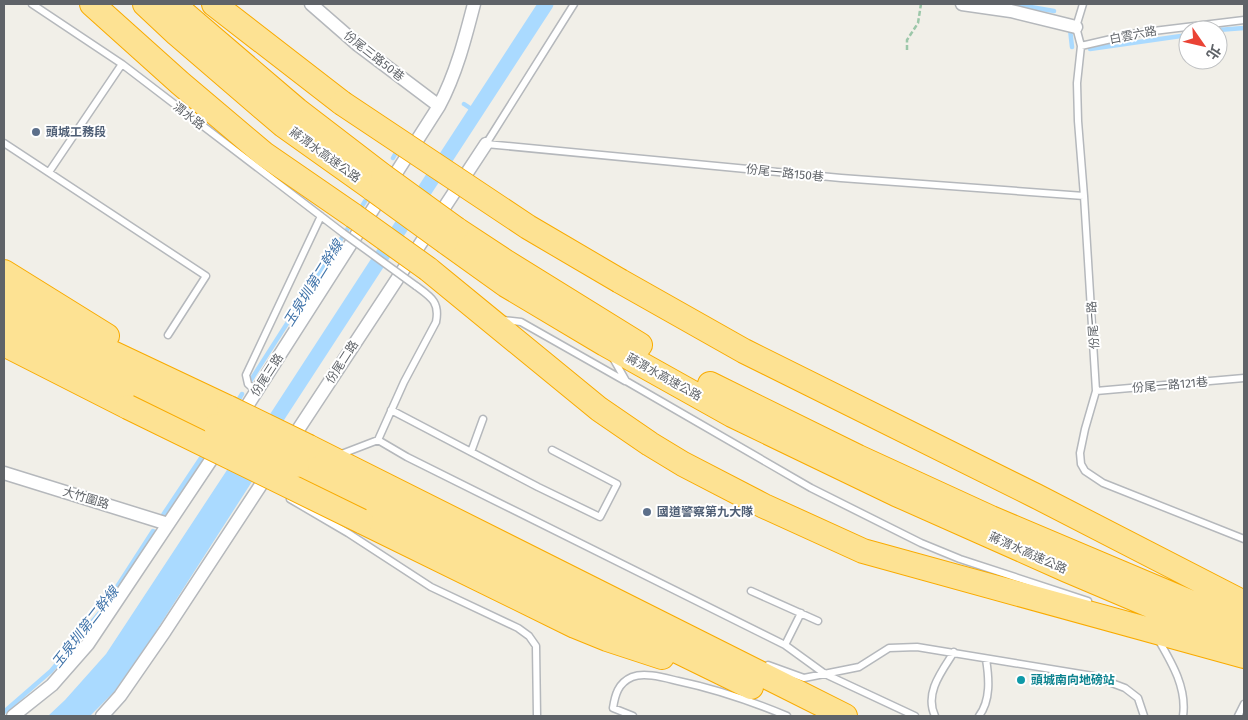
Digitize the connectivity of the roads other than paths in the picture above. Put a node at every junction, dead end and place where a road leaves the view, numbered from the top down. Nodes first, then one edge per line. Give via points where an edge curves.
1 (32, 4) edge
2 (92, 4) edge
3 (146, 4) edge
4 (173, 4) edge
5 (214, 4) edge
6 (236, 4) edge
7 (311, 4) edge
8 (474, 4) edge
9 (574, 4) edge
10 (962, 4) edge
11 (1083, 4) edge
12 (1244, 20) edge
13 (1076, 27) junction
14 (1081, 46) junction
15 (122, 64) junction
16 (342, 103) junction
17 (439, 106) junction
18 (4, 143) edge
19 (486, 144) junction
20 (49, 172) junction
21 (378, 183) junction
22 (1084, 196) junction
23 (321, 216) junction
24 (348, 225) junction
25 (451, 235) junction
26 (4, 272) edge
27 (422, 277) junction
28 (4, 299) edge
29 (489, 318) junction
30 (4, 323) edge
31 (168, 335) dead end
32 (4, 344) edge
33 (605, 344) junction
34 (1244, 378) edge
35 (626, 381) junction
36 (1096, 391) junction
37 (257, 392) junction
38 (391, 410) junction
39 (218, 411) junction
40 (483, 419) dead end
41 (378, 440) junction
42 (552, 450) dead end
43 (471, 452) junction
44 (303, 456) junction
45 (332, 458) junction
46 (4, 473) edge
47 (285, 496) dead end
48 (168, 524) junction
49 (1244, 539) edge
50 (751, 591) dead end
51 (1244, 603) edge
52 (1097, 604) dead end
53 (801, 614) junction
54 (818, 621) dead end
55 (1244, 625) edge
56 (1153, 632) junction
57 (785, 645) junction
58 (1244, 646) edge
59 (954, 652) junction
60 (1244, 656) edge
61 (732, 659) junction
62 (986, 659) junction
63 (825, 674) junction
64 (1244, 704) edge
65 (781, 708) edge
66 (13, 716) edge
67 (102, 716) edge
68 (537, 716) edge
69 (634, 716) edge
70 (809, 716) edge
71 (845, 716) edge
72 (915, 716) edge
73 (935, 716) edge
74 (979, 716) edge
75 (1144, 716) edge
76 (1183, 716) edge
77 (1238, 716) edge

1 - 15 lane, 渭水路
2 - 24 highway
3 - 21 highway, 蔣渭水高速公路 via 282,125
4 - 21 highway, 蔣渭水高速公路
5 - 16 highway
6 - 16 highway via 261,32
7 - 17 street, 份尾三路50巷 via 358,45
8 - 17 street, 份尾三路 via 454,73
9 - 19 lane, 份尾二路
10 - 13 street via 1011,11
11 - 13 lane
12 - 14 lane, 白雲六路 via 1138,33
13 - 14 lane, 份尾一路
14 - 22 lane, 份尾一路 via 1077,83
15 - 20 lane
15 - 23 lane, 渭水路
16 - 51 highway, bridge via 528,227 744,351
17 - 37 street, 份尾三路
18 - 20 lane
19 - 22 lane, 份尾一路150巷 via 841,178
19 - 67 street, 份尾二路 via 266,486 120,696
20 - 31 lane via 206,276
21 - 25 highway, 蔣渭水高速公路, bridge
22 - 36 lane, 份尾一路
23 - 24 lane, 渭水路
23 - 37 lane via 246,375 248,384
24 - 27 highway, bridge
25 - 33 highway, 蔣渭水高速公路 via 506,285
25 - 55 highway, 蔣渭水高速公路 via 506,262 726,394 991,518
26 - 39 highway
27 - 29 highway
27 - 38 lane via 438,314
28 - 39 highway
29 - 35 lane via 521,322
29 - 56 highway via 606,414 683,464 764,506 863,550 1113,616
30 - 39 highway
32 - 65 highway, bridge via 575,626 692,667
33 - 35 lane
33 - 58 highway, 蔣渭水高速公路 via 732,415 811,454
34 - 36 lane, 份尾一路121巷
35 - 52 lane via 810,488 921,543
36 - 49 lane, 份尾一路 via 1080,453 1085,471 1103,483
37 - 48 street, 份尾三路
38 - 41 lane
38 - 43 lane
39 - 44 highway, bridge
40 - 43 lane
41 - 45 lane
41 - 57 lane
42 - 43 lane via 617,484 600,517
44 - 45 highway
44 - 65 highway
45 - 61 highway
46 - 48 street, 大竹圍路
47 - 68 lane via 431,587 529,636 536,646
48 - 66 street, 份尾三路 via 88,644 52,685
50 - 53 lane
53 - 54 lane
53 - 57 lane
56 - 60 highway
56 - 76 lane via 1178,675
57 - 63 lane
59 - 62 lane
59 - 63 lane via 917,647 889,648 859,667
59 - 73 lane via 934,686 931,707
61 - 63 lane via 765,664 804,678
61 - 71 highway
62 - 74 lane via 990,686
62 - 75 lane via 1093,676 1125,688 1138,698
63 - 72 lane
64 - 77 lane
65 - 69 lane via 659,676 644,676 632,677 615,694 613,708
65 - 70 highway

